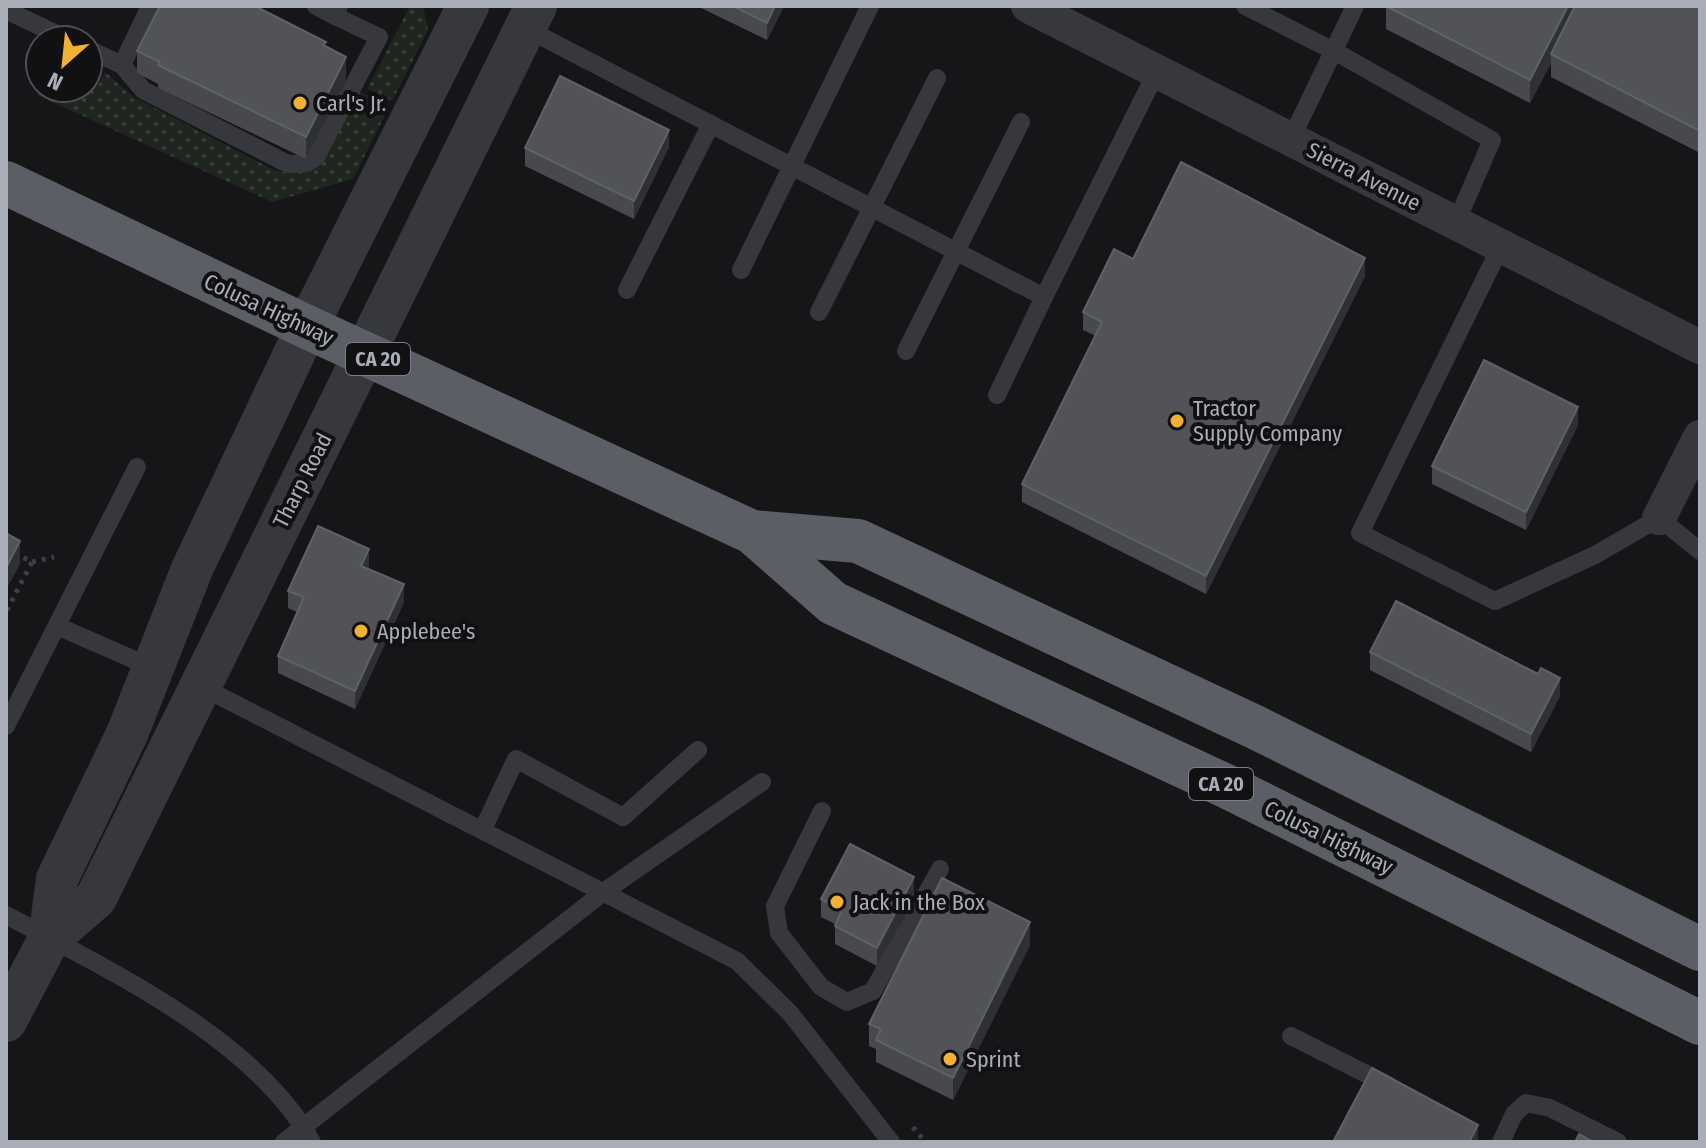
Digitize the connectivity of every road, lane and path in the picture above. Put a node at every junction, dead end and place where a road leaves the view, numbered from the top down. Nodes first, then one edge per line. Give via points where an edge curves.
1 (150, 6) edge
2 (316, 6) edge
3 (468, 6) edge
4 (870, 6) edge
5 (1029, 6) edge
6 (1245, 6) edge
7 (1355, 6) edge
8 (6, 10) edge
9 (337, 11) edge
10 (33, 14) edge
11 (530, 17) edge
12 (1334, 51) junction
13 (104, 57) edge
14 (122, 65) junction
15 (1157, 71) junction
16 (937, 78) dead end
17 (1021, 122) dead end
18 (711, 124) junction
19 (1291, 139) junction
20 (790, 166) junction
21 (6, 183) edge
22 (870, 207) junction
23 (1456, 223) junction
24 (1501, 246) junction
25 (956, 252) junction
26 (741, 270) dead end
27 (627, 290) dead end
28 (1044, 297) junction
29 (819, 312) dead end
30 (307, 327) junction
31 (1700, 347) edge
32 (906, 351) dead end
33 (365, 353) junction
34 (997, 395) dead end
35 (1700, 437) edge
36 (137, 467) dead end
37 (1659, 518) junction
38 (752, 532) junction
39 (6, 548) edge
40 (1700, 551) edge
41 (54, 557) dead end
42 (32, 562) junction
43 (6, 612) edge
44 (57, 626) junction
45 (153, 668) junction
46 (200, 686) junction
47 (6, 726) edge
48 (698, 750) dead end
49 (762, 782) dead end
50 (822, 811) dead end
51 (483, 829) junction
52 (940, 869) dead end
53 (605, 891) junction
54 (6, 915) edge
55 (49, 939) junction
56 (1700, 949) edge
57 (6, 1021) edge
58 (1700, 1023) edge
59 (1291, 1036) dead end
60 (1410, 1096) edge
61 (308, 1134) edge
62 (284, 1142) edge
63 (891, 1142) edge
64 (1501, 1142) edge
65 (1618, 1142) edge

1 - 14 lane
2 - 9 lane
3 - 30 street, Tharp Road
4 - 20 lane
5 - 15 street, Sierra Avenue
6 - 12 lane
7 - 12 lane
8 - 10 lane
9 - 14 lane via 379,37 316,157 307,163 288,164 143,90
11 - 18 lane
11 - 33 street, Tharp Road
12 - 19 lane
12 - 23 lane via 1492,140
13 - 14 lane
15 - 19 street, Sierra Avenue
15 - 28 lane
16 - 22 lane
17 - 25 lane
18 - 20 lane
18 - 27 lane
19 - 23 street, Sierra Avenue
20 - 22 lane
20 - 26 lane
21 - 30 highway, Colusa Highway / CA 20
22 - 25 lane
22 - 29 lane
23 - 24 street, Sierra Avenue
24 - 31 street, Sierra Avenue
24 - 37 lane via 1360,533 1495,601 1595,555
25 - 28 lane
25 - 32 lane
28 - 34 lane
30 - 33 highway, Colusa Highway / CA 20
30 - 45 street, Tharp Road via 192,569
33 - 38 highway, Colusa Highway / CA 20
33 - 46 street, Tharp Road
35 - 37 street
36 - 44 lane
37 - 40 lane
38 - 56 highway, Colusa Highway / CA 20 via 858,541 1257,728
38 - 58 highway, Colusa Highway / CA 20 via 833,603 1242,794
39 - 42 path
41 - 42 path
42 - 43 path
44 - 45 lane
44 - 47 lane
45 - 55 street, Tharp Road via 57,879
46 - 51 lane
46 - 55 street, Tharp Road via 96,898
48 - 51 lane via 623,817 516,759
49 - 53 lane
50 - 52 lane via 775,906 779,933 821,987 847,1002 873,991
51 - 53 lane
53 - 61 lane
53 - 63 lane via 737,961 790,1013
54 - 55 lane
55 - 57 street, Tharp Road
55 - 61 lane via 188,1020 238,1056 277,1091
59 - 60 lane
61 - 62 lane
64 - 65 lane via 1514,1114 1526,1103 1550,1108

